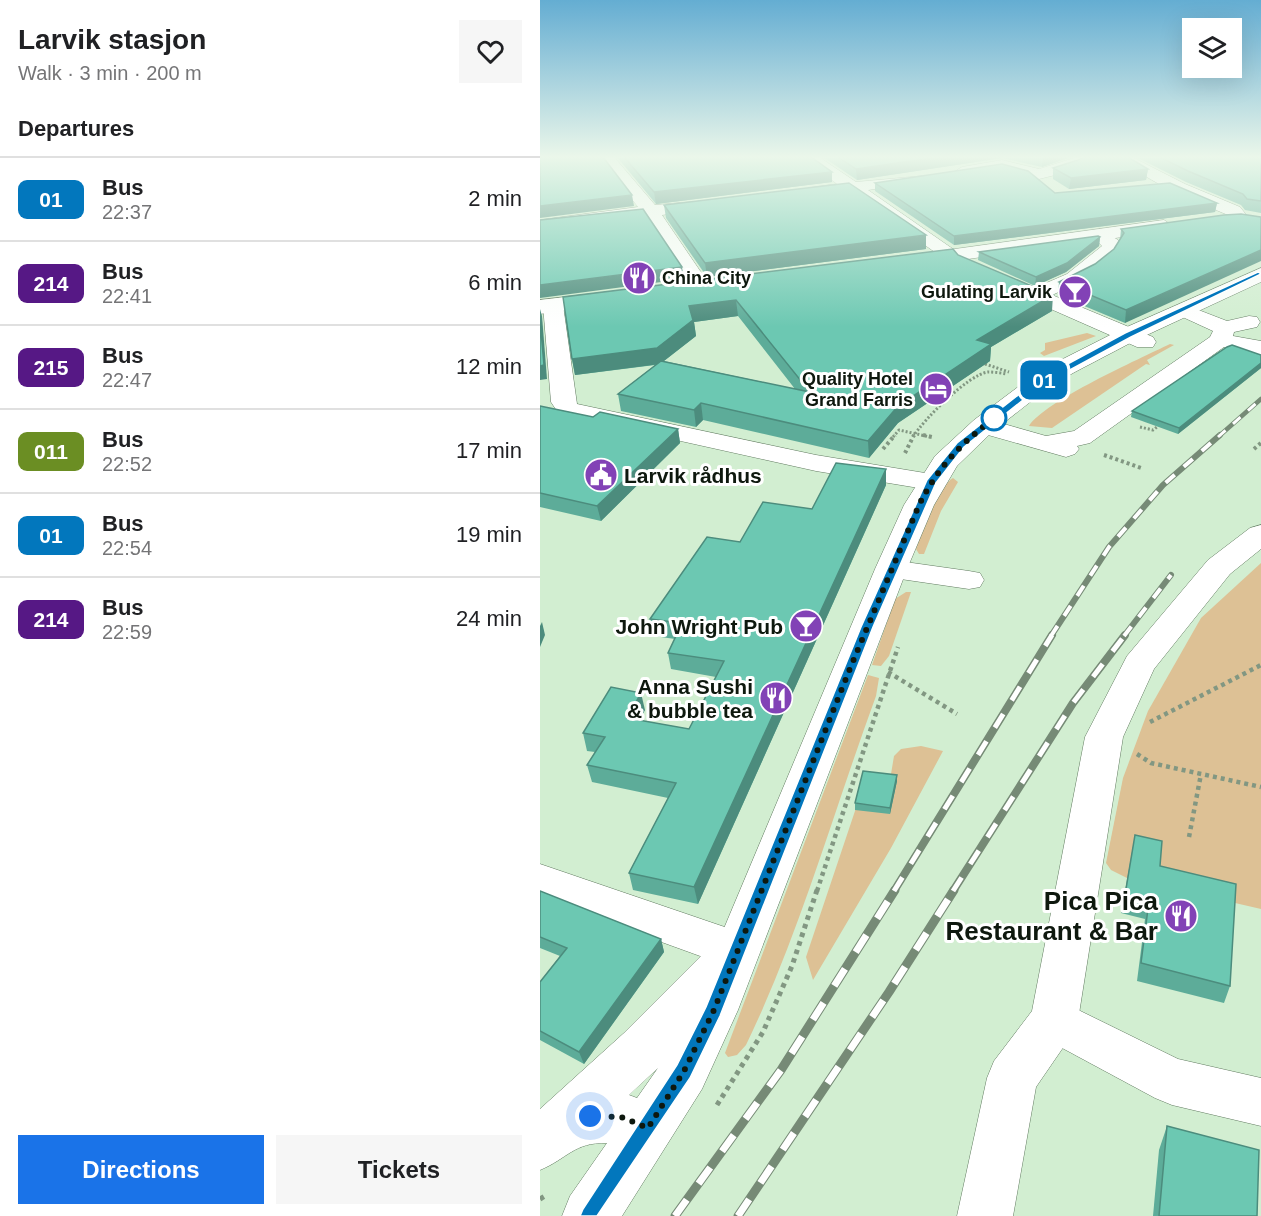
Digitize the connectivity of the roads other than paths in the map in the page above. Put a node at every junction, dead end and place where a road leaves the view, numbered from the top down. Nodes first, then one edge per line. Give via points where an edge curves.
1 (628, 214) edge
2 (651, 214) edge
3 (894, 214) edge
4 (1239, 214) edge
5 (1248, 218) joint
6 (540, 225) edge
7 (1100, 236) junction
8 (959, 260) junction
9 (894, 263) edge
10 (985, 273) edge
11 (1261, 274) edge
12 (722, 284) edge
13 (1015, 286) edge
14 (691, 288) joint
15 (1261, 290) edge
16 (1035, 295) junction
17 (625, 296) edge
18 (547, 306) edge
19 (1192, 314) junction
20 (1249, 322) dead end
21 (1136, 339) junction
22 (1216, 340) junction
23 (1261, 348) edge
24 (1183, 366) junction
25 (552, 405) edge
26 (983, 426) junction
27 (1047, 443) junction
28 (1077, 445) junction
29 (917, 470) junction
30 (1261, 534) edge
31 (891, 568) junction
32 (969, 580) dead end
33 (540, 881) edge
34 (735, 952) junction
35 (1054, 1020) junction
36 (1261, 1102) edge
37 (648, 1128) junction
38 (549, 1136) edge
39 (590, 1216) edge
40 (985, 1216) edge

1 - 6 street
2 - 14 street
3 - 8 street
4 - 5 street
5 - 7 main road
7 - 8 main road
7 - 16 street via 1112,244 1111,248 1074,278
8 - 9 main road
8 - 10 street
11 - 19 main road
12 - 14 main road
13 - 16 street
15 - 19 main road
16 - 21 street
17 - 18 main road
18 - 25 street
19 - 21 main road
19 - 22 street
20 - 22 street
21 - 26 main road via 1018,387
22 - 23 street
22 - 24 street
22 - 28 street via 1200,361
24 - 27 street via 1157,368
24 - 28 street
25 - 29 street via 578,414 816,463
26 - 27 street
26 - 29 main road via 960,445
27 - 28 street
29 - 31 main road
30 - 35 main road via 1220,567 1139,664 1104,737
31 - 32 street
31 - 34 main road
33 - 34 street
34 - 37 main road via 714,1010 684,1071
34 - 38 main road via 641,1050
35 - 36 street via 1172,1081
35 - 40 main road via 1012,1078
37 - 38 main road via 621,1117 590,1116
37 - 39 main road

